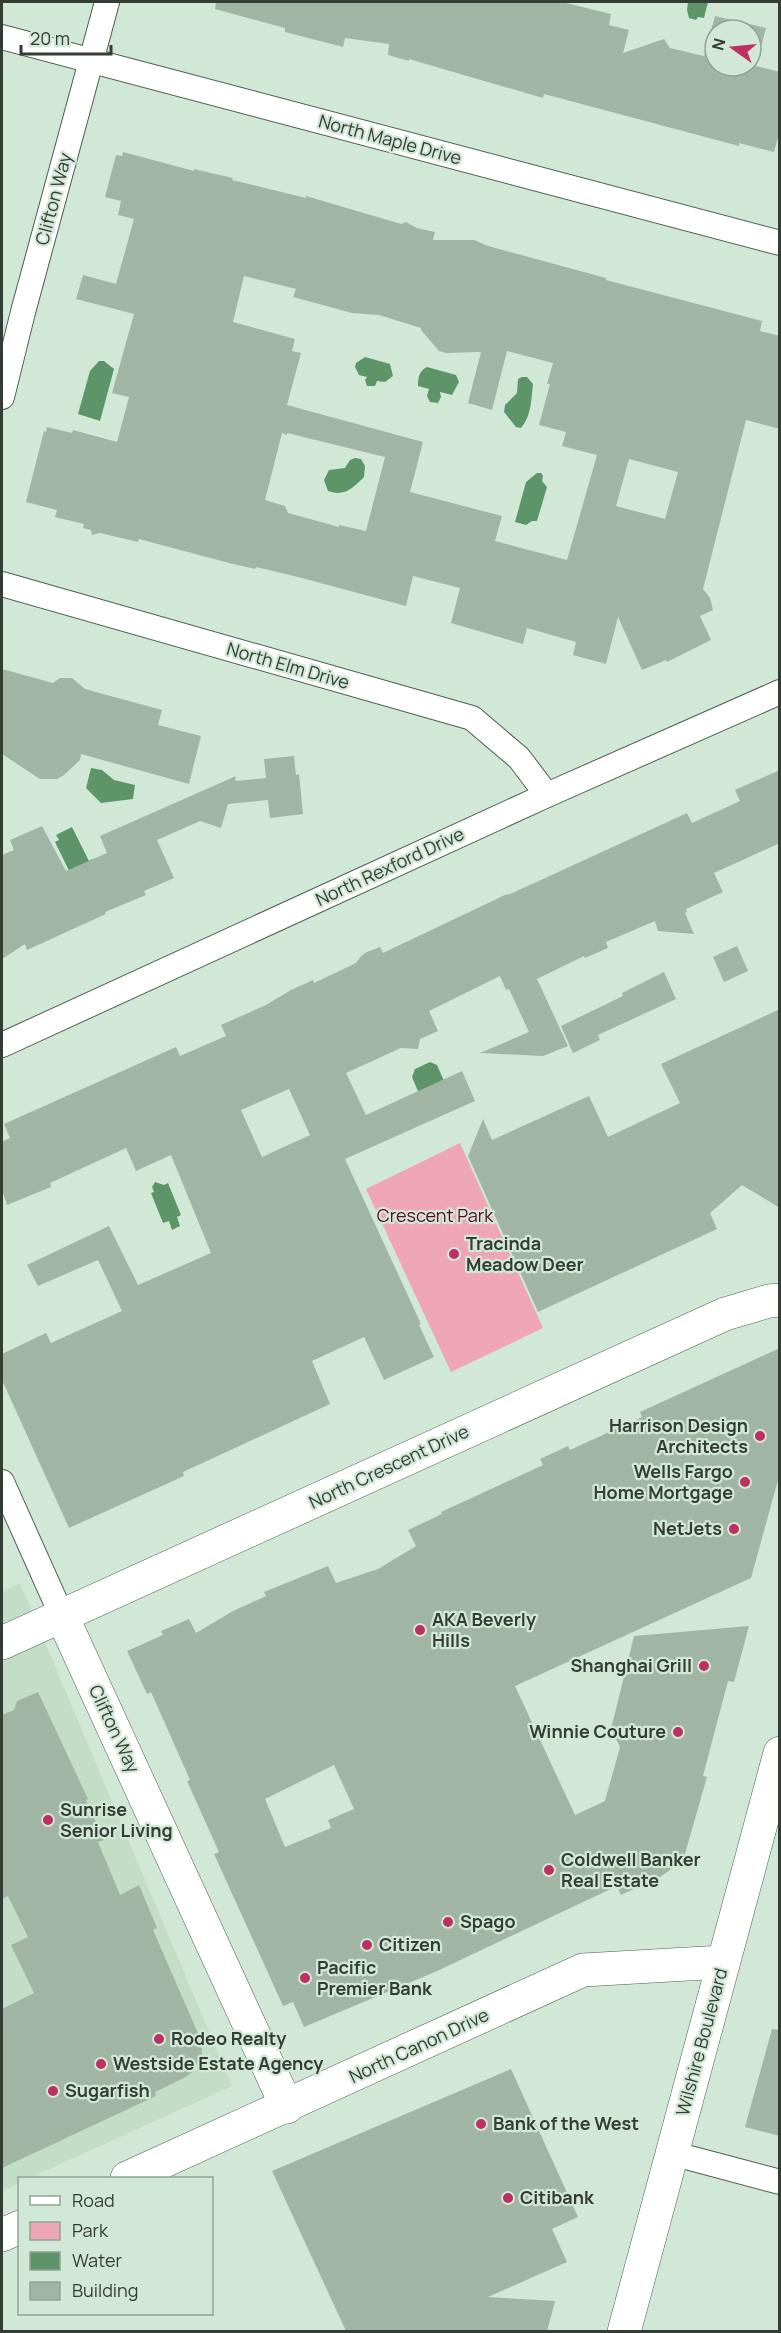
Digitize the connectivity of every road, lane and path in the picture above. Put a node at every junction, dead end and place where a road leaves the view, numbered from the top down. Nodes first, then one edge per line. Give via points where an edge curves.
1 (107, 2) edge
2 (2, 37) edge
3 (91, 61) junction
4 (780, 243) edge
5 (2, 397) edge
6 (2, 584) edge
7 (780, 692) edge
8 (547, 795) junction
9 (2, 1046) edge
10 (780, 1300) edge
11 (2, 1482) edge
12 (62, 1616) junction
13 (2, 1643) edge
14 (780, 1752) edge
15 (723, 1962) junction
16 (287, 2107) junction
17 (671, 2153) junction
18 (129, 2177) edge
19 (780, 2182) edge
20 (18, 2228) edge
21 (2, 2235) edge
22 (624, 2331) edge

1 - 3 street, Clifton Way
2 - 3 street, North Maple Drive
3 - 4 street, North Maple Drive
3 - 5 street, Clifton Way
6 - 8 street, North Elm Drive via 472,718 519,758
7 - 8 street, North Rexford Drive
8 - 9 street, North Rexford Drive
10 - 12 street, North Crescent Drive via 725,1314
11 - 12 street, Clifton Way
12 - 13 street, North Crescent Drive
12 - 16 street, Clifton Way
14 - 15 street, Wilshire Boulevard
15 - 16 street, North Canon Drive via 583,1970
15 - 17 street, Wilshire Boulevard
16 - 18 street, North Canon Drive
17 - 19 street
17 - 22 street, Wilshire Boulevard
20 - 21 street

